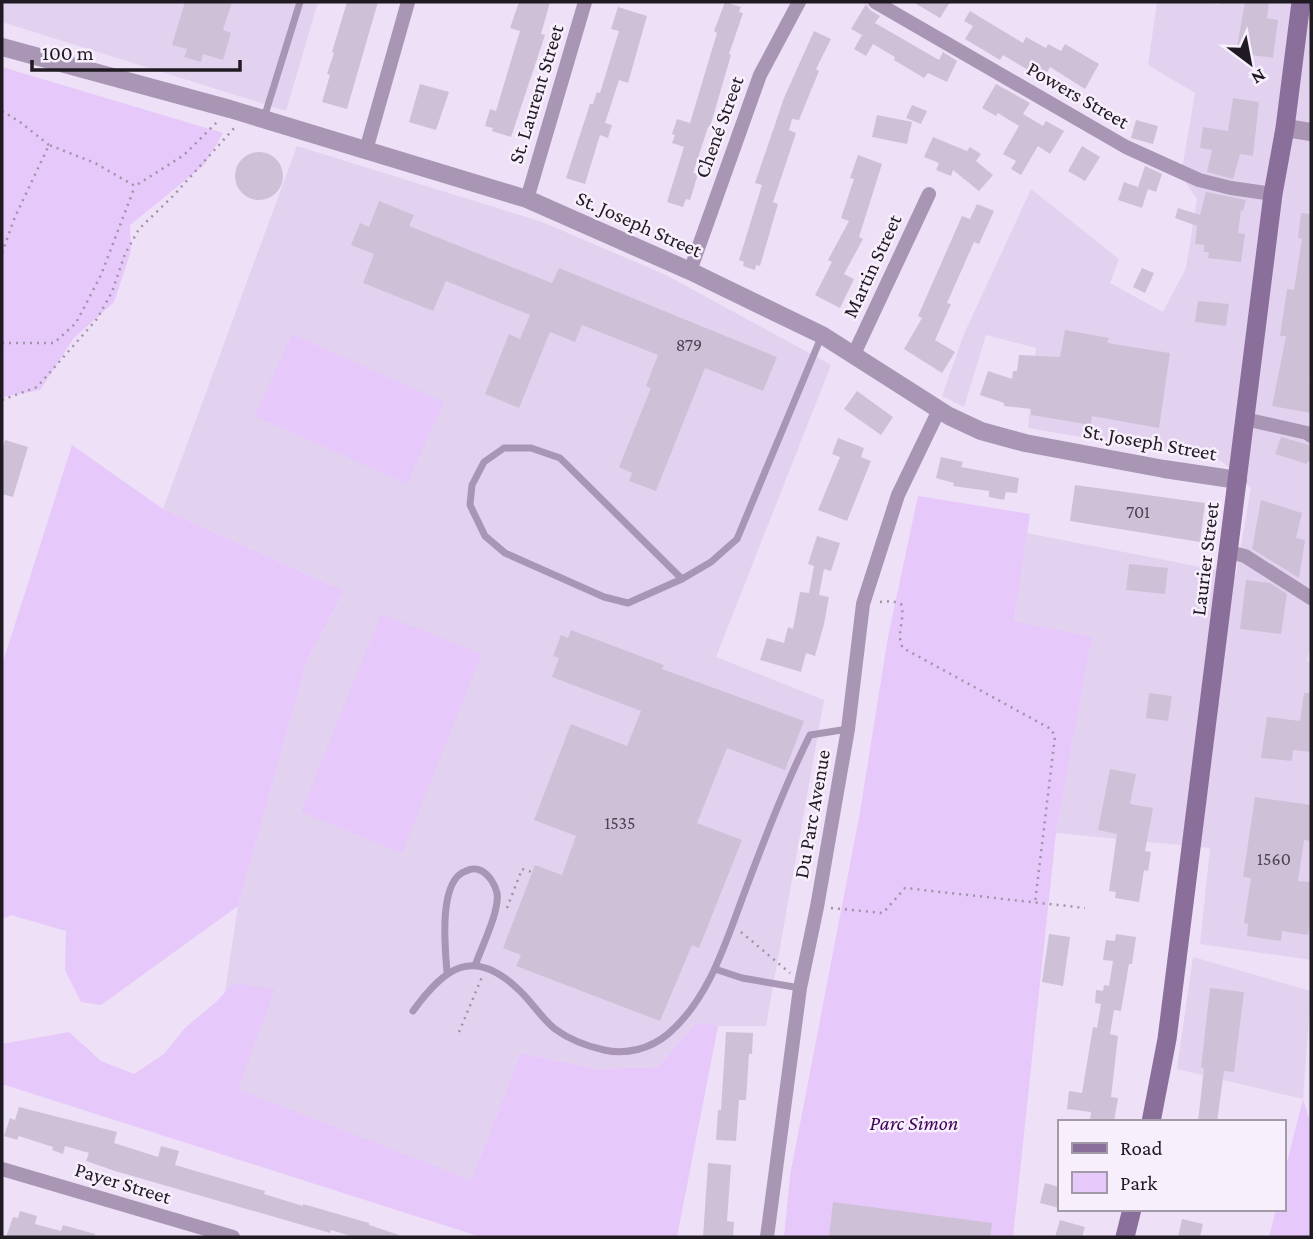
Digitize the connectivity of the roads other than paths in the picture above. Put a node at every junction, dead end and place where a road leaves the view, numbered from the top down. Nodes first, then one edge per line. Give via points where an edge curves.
1 (300, 2) edge
2 (408, 2) edge
3 (586, 2) edge
4 (799, 2) edge
5 (875, 2) edge
6 (1301, 2) edge
7 (2, 47) edge
8 (263, 120) junction
9 (1285, 128) junction
10 (1311, 132) edge
11 (366, 150) junction
12 (929, 194) dead end
13 (1273, 194) junction
14 (527, 199) junction
15 (690, 271) junction
16 (822, 335) junction
17 (854, 354) junction
18 (939, 410) junction
19 (1245, 419) junction
20 (1311, 436) edge
21 (1238, 480) junction
22 (1229, 552) junction
23 (682, 579) junction
24 (1311, 598) edge
25 (848, 729) junction
26 (475, 966) junction
27 (715, 969) junction
28 (447, 972) junction
29 (800, 988) junction
30 (413, 1011) dead end
31 (1151, 1120) edge
32 (2, 1169) edge
33 (1132, 1211) edge
34 (233, 1237) edge
35 (767, 1237) edge
36 (1125, 1237) edge

1 - 8 lane
2 - 11 street
3 - 14 street, St. Laurent Street
4 - 15 street, Chené Street via 760,75
5 - 13 street, Powers Street via 1126,147 1199,180
6 - 9 main road, Laurier Street
7 - 8 street, St. Joseph Street
8 - 11 street, St. Joseph Street
9 - 10 street
9 - 13 main road, Laurier Street
11 - 14 street, St. Joseph Street
12 - 17 street, Martin Street
13 - 19 main road, Laurier Street
14 - 15 street, St. Joseph Street
15 - 16 street, St. Joseph Street
16 - 17 street, St. Joseph Street
16 - 23 lane via 737,539
17 - 18 street, St. Joseph Street
18 - 21 street, St. Joseph Street via 981,431 1025,443
18 - 25 street, Du Parc Avenue via 898,495 863,604
19 - 20 street
19 - 21 main road, Laurier Street
21 - 22 main road, Laurier Street
22 - 24 street via 1245,556
22 - 31 main road, Laurier Street via 1168,1026
23 - 23 lane via 560,457 531,448 504,449 484,462 472,485 470,505 485,536 505,553 542,570 628,603
25 - 27 lane via 810,735
25 - 29 street, Du Parc Avenue
26 - 27 lane via 506,979 555,1029 584,1045 617,1052 643,1048 667,1035 687,1015
26 - 28 lane
26 - 28 lane via 497,894 486,873 476,869 453,879 449,892
27 - 29 lane
28 - 30 lane
29 - 35 street, Du Parc Avenue
32 - 34 street, Payer Street
33 - 36 main road

